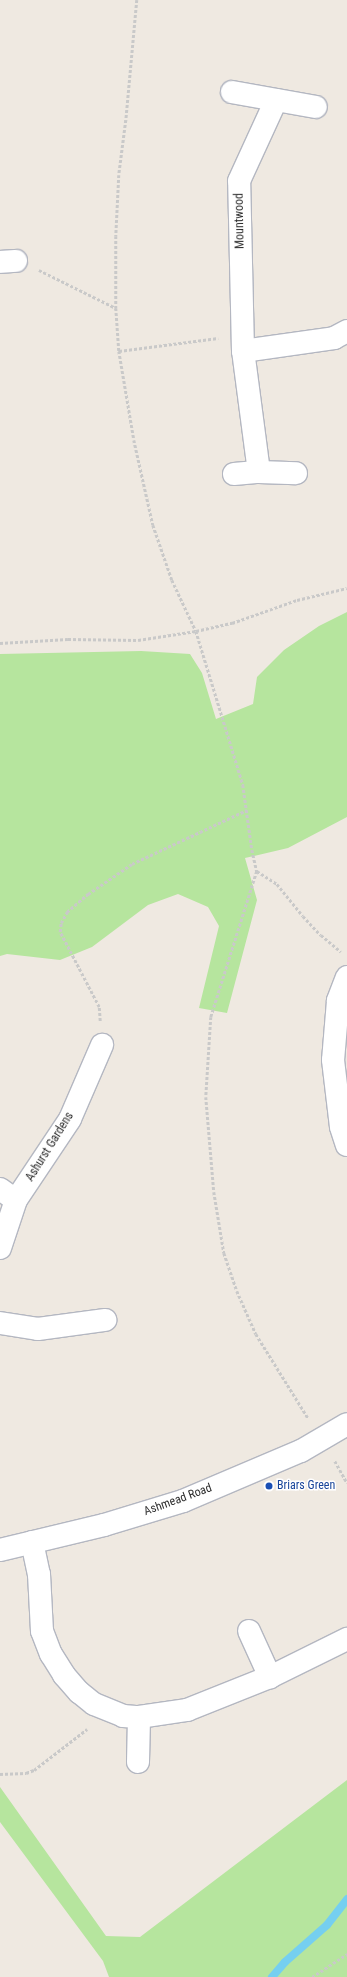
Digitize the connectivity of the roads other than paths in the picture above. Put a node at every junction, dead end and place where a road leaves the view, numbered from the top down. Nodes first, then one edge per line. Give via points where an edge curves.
1 (232, 92) dead end
2 (276, 100) junction
3 (316, 107) dead end
4 (347, 331) edge
5 (243, 343) junction
6 (259, 472) junction
7 (296, 473) dead end
8 (234, 474) dead end
9 (347, 977) edge
10 (102, 1045) road end
11 (347, 1145) edge
12 (8, 1195) edge
13 (0, 1248) edge
14 (105, 1320) dead end
15 (0, 1323) edge
16 (347, 1424) edge
17 (32, 1542) junction
18 (0, 1550) edge
19 (249, 1631) dead end
20 (347, 1639) edge
21 (270, 1677) junction
22 (139, 1717) junction
23 (138, 1762) dead end

1 - 2 street
2 - 3 street
2 - 5 street, Mountwood via 239,182
4 - 5 street via 334,338
5 - 6 street, Mountwood
6 - 7 street
6 - 8 street
9 - 11 street via 338,1001 333,1060 341,1127
10 - 12 street, Ashurst Gardens via 70,1119
12 - 13 street, Ashurst Gardens
14 - 15 street via 38,1329
16 - 17 street, Ashmead Road via 301,1451 183,1501 104,1525
17 - 18 street, Ashmead Road
17 - 22 street via 39,1574 42,1631 51,1654 64,1675 94,1704 123,1716
19 - 21 street
20 - 21 street
21 - 22 street via 188,1710
22 - 23 street

